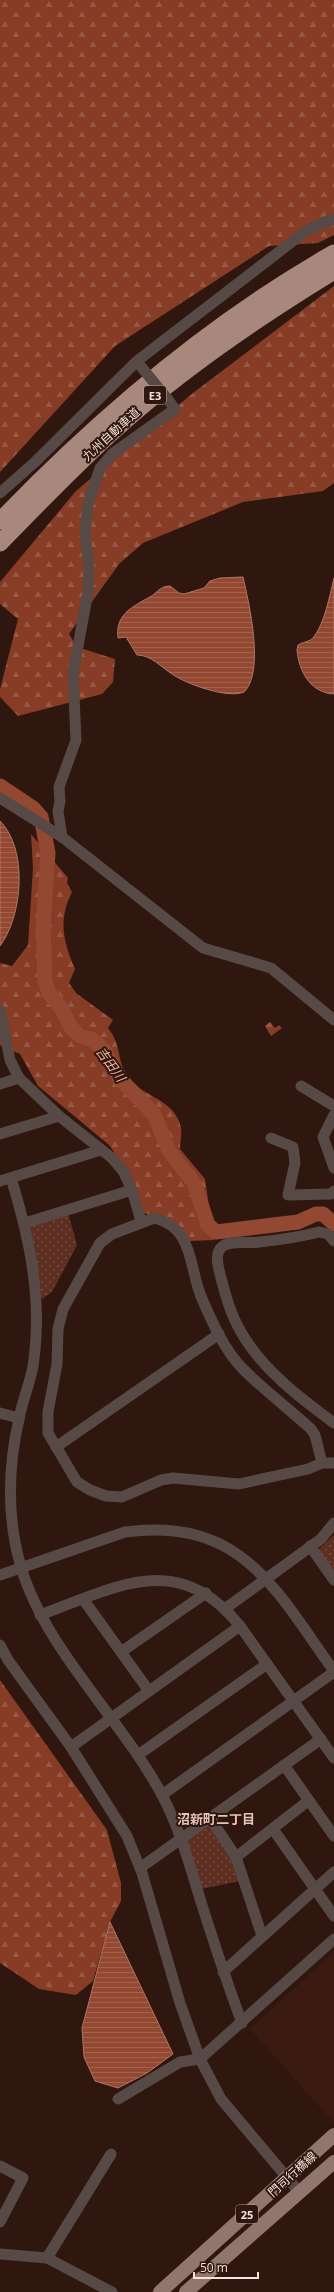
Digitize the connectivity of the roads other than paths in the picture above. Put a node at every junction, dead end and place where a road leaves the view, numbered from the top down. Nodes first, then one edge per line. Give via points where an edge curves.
1 (334, 220) edge
2 (331, 264) edge
3 (138, 362) junction
4 (0, 493) edge
5 (0, 521) edge
6 (0, 543) edge
7 (0, 798) edge
8 (62, 837) junction
9 (0, 1010) edge
10 (334, 1020) edge
11 (2, 1037) edge
12 (19, 1078) junction
13 (0, 1084) edge
14 (302, 1086) dead end
15 (334, 1106) edge
16 (59, 1116) junction
17 (334, 1116) edge
18 (0, 1134) edge
19 (272, 1138) dead end
20 (101, 1150) junction
21 (334, 1168) edge
22 (5, 1180) edge
23 (132, 1190) junction
24 (334, 1191) edge
25 (141, 1222) junction
26 (25, 1223) junction
27 (334, 1241) edge
28 (219, 1334) junction
29 (0, 1412) edge
30 (18, 1418) junction
31 (334, 1423) edge
32 (56, 1447) junction
33 (322, 1462) junction
34 (334, 1463) edge
35 (334, 1523) edge
36 (310, 1546) junction
37 (21, 1568) junction
38 (0, 1575) edge
39 (266, 1577) junction
40 (334, 1580) edge
41 (206, 1593) junction
42 (83, 1599) junction
43 (226, 1608) junction
44 (40, 1615) junction
45 (240, 1626) junction
46 (0, 1645) edge
47 (121, 1652) junction
48 (267, 1664) junction
49 (334, 1672) edge
50 (149, 1691) junction
51 (294, 1701) junction
52 (112, 1718) junction
53 (321, 1739) junction
54 (71, 1747) junction
55 (138, 1755) junction
56 (334, 1758) edge
57 (284, 1765) junction
58 (162, 1795) junction
59 (308, 1801) junction
60 (210, 1818) junction
61 (273, 1829) junction
62 (334, 1836) edge
63 (182, 1838) junction
64 (236, 1857) junction
65 (140, 1868) junction
66 (334, 1872) edge
67 (315, 1888) junction
68 (334, 1916) edge
69 (262, 1936) junction
70 (334, 1939) edge
71 (223, 1972) junction
72 (242, 2023) junction
73 (200, 2059) junction
74 (118, 2099) dead end
75 (334, 2135) edge
76 (111, 2154) dead end
77 (334, 2162) edge
78 (0, 2166) edge
79 (288, 2177) junction
80 (300, 2193) junction
81 (0, 2222) edge
82 (0, 2254) edge
83 (47, 2258) junction
84 (112, 2292) edge
85 (160, 2292) edge
86 (186, 2292) edge

1 - 3 street via 306,231
2 - 5 highway, 九州自動車道 / E3 via 225,323 89,432
2 - 6 highway, 九州自動車道 / E3 via 288,299 235,335 142,406 98,444
3 - 4 street
3 - 8 street, bridge via 175,409 127,441 100,468 88,504 84,533 89,568 88,592 73,673 76,740 59,787 58,811
7 - 8 street
8 - 10 street via 203,948 271,968
9 - 11 street
11 - 12 street
12 - 13 street
12 - 16 street
14 - 15 street
16 - 18 street
16 - 20 street
17 - 21 street via 323,1137
19 - 24 street via 293,1147 295,1163 288,1195 331,1194
20 - 22 street
20 - 23 street via 123,1171
22 - 26 street
23 - 25 street
23 - 26 street
25 - 28 street via 154,1218 164,1221 174,1226 181,1234 202,1300
25 - 32 street via 112,1234 100,1243 62,1310 58,1329 57,1364 48,1412 48,1432
26 - 30 street via 37,1302 33,1366
27 - 31 street via 328,1234 319,1232 258,1243 232,1244 223,1246 218,1253 217,1265 229,1308 240,1332 252,1349 296,1395
28 - 32 street
28 - 33 street via 242,1369 311,1429
29 - 30 street
30 - 37 street via 10,1494
32 - 33 street via 78,1482 90,1490 122,1497 161,1480 173,1478 240,1484 308,1469
33 - 34 street
35 - 36 street via 321,1539
36 - 39 street
36 - 40 street
37 - 38 street
37 - 39 street via 125,1532 170,1530 204,1538 223,1546
37 - 44 street
39 - 43 street
39 - 49 street
41 - 42 street via 184,1583 152,1580 132,1582
41 - 43 street
41 - 47 street
42 - 44 street
42 - 47 street
43 - 45 street
44 - 52 street
45 - 48 street
45 - 50 street
46 - 54 street via 8,1660
47 - 50 street
48 - 51 street
48 - 55 street
49 - 51 street
50 - 52 street
51 - 53 street
51 - 58 street
52 - 54 street
52 - 55 street
53 - 56 street
53 - 57 street
54 - 65 street via 127,1836
55 - 58 street
57 - 59 street
57 - 60 street
58 - 63 street
59 - 61 street
59 - 62 street
60 - 63 street
60 - 64 street
61 - 64 street
61 - 67 street
63 - 65 street
63 - 71 street
64 - 69 street
65 - 73 street
66 - 67 street
67 - 68 street
67 - 69 street
69 - 71 street
70 - 72 street
71 - 72 street
72 - 73 street
73 - 74 street via 180,2062
73 - 79 street via 221,2099
75 - 79 main road, 門司行橋線 / 25
76 - 83 street
77 - 80 main road, 門司行橋線 / 25
78 - 81 street via 23,2178
79 - 80 street
79 - 85 main road, 門司行橋線 / 25
80 - 86 main road, 門司行橋線 / 25
82 - 83 street
83 - 84 street

